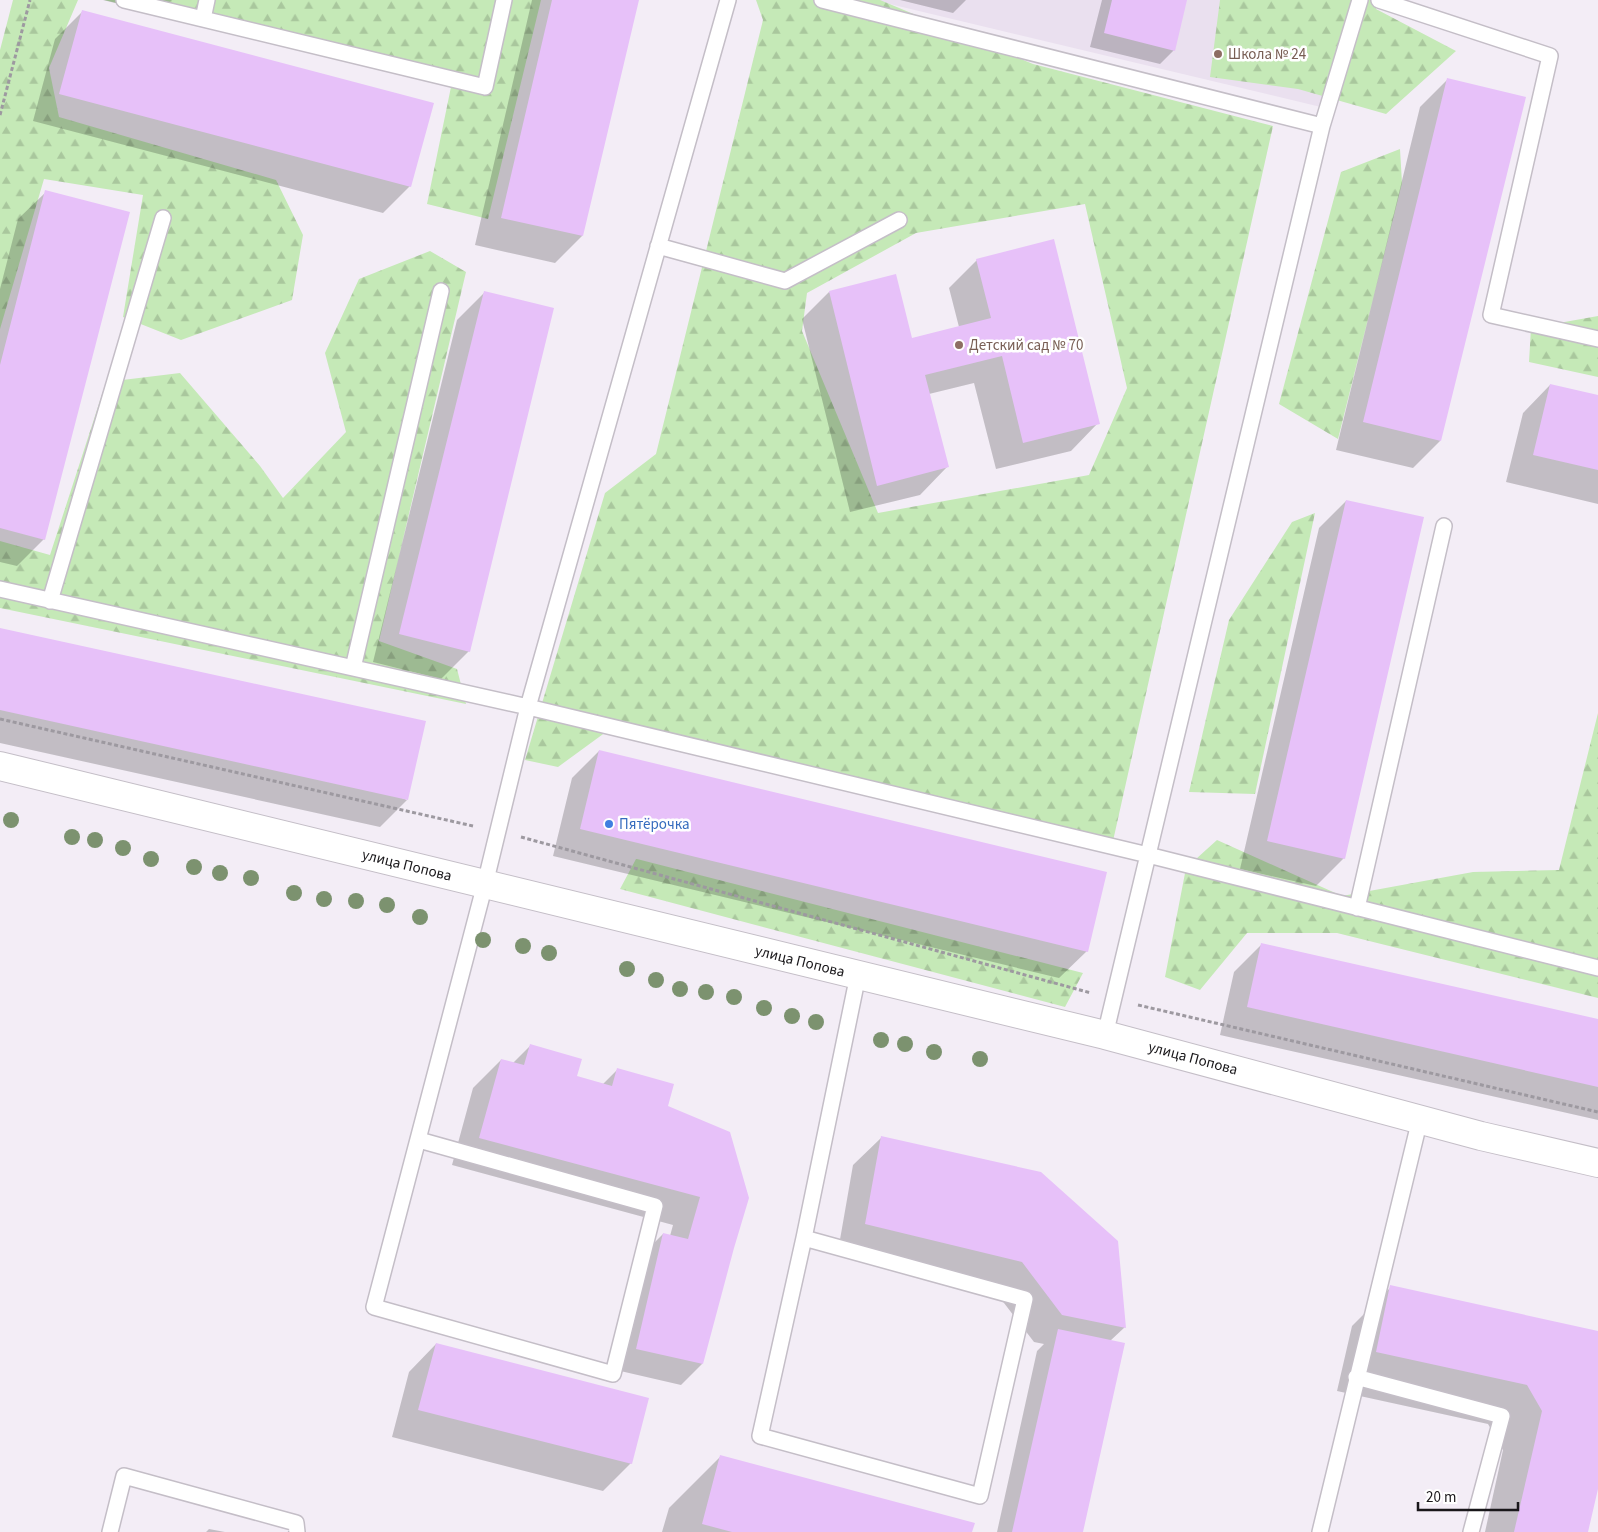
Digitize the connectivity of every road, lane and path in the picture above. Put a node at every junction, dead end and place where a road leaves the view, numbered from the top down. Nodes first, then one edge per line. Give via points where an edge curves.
1 (30, 0) edge
2 (124, 0) edge
3 (207, 0) edge
4 (504, 0) edge
5 (728, 0) edge
6 (822, 0) edge
7 (1360, 0) edge
8 (1379, 0) edge
9 (203, 19) junction
10 (0, 115) edge
11 (1322, 126) junction
12 (163, 218) dead end
13 (899, 220) dead end
14 (658, 246) junction
15 (441, 291) dead end
16 (1598, 340) edge
17 (1444, 526) dead end
18 (0, 590) edge
19 (50, 601) junction
20 (353, 668) junction
21 (528, 707) junction
22 (0, 718) edge
23 (0, 766) edge
24 (498, 831) junction
25 (1148, 855) junction
26 (485, 884) junction
27 (1357, 908) junction
28 (1598, 968) edge
29 (858, 975) junction
30 (1113, 999) junction
31 (1105, 1035) junction
32 (1598, 1112) edge
33 (1420, 1119) junction
34 (419, 1140) junction
35 (1598, 1163) edge
36 (804, 1238) junction
37 (1356, 1377) junction
38 (110, 1532) edge
39 (297, 1532) edge
40 (1320, 1532) edge
41 (1471, 1532) edge

1 - 10 path
2 - 9 lane
3 - 9 lane
4 - 9 lane via 486,87
5 - 14 lane
6 - 11 lane
7 - 11 lane
8 - 16 lane via 1550,56 1491,315
11 - 25 lane
12 - 19 lane
13 - 14 lane via 786,281
14 - 21 lane
15 - 20 lane
17 - 27 lane
18 - 19 lane
19 - 20 lane
20 - 21 lane
21 - 24 lane
21 - 25 lane
22 - 24 path
23 - 26 street, улица Попова
24 - 26 lane
24 - 30 path
25 - 27 lane
25 - 30 lane
26 - 29 street, улица Попова
26 - 34 lane
27 - 28 lane
29 - 31 street, улица Попова
29 - 36 lane
30 - 31 lane
30 - 32 path
31 - 33 street, улица Попова
33 - 35 street, улица Попова
33 - 37 lane
34 - 34 lane via 374,1307 613,1374 655,1206
36 - 36 lane via 1025,1298 980,1496 760,1436
37 - 40 lane
37 - 41 lane via 1502,1416
38 - 39 lane via 124,1476 296,1523

